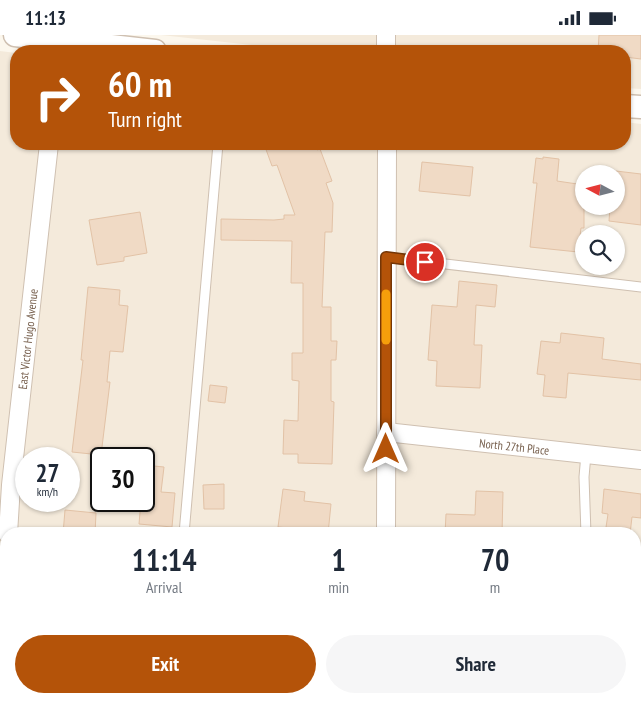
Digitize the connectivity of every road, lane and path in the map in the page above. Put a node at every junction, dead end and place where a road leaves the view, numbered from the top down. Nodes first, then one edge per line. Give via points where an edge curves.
1 (15, 35) edge
2 (53, 41) edge
3 (94, 45) edge
4 (48, 150) edge
5 (217, 150) edge
6 (387, 150) edge
7 (386, 257) junction
8 (641, 287) edge
9 (386, 432) junction
10 (586, 454) junction
11 (641, 460) edge
12 (8, 527) edge
13 (185, 527) edge
14 (386, 527) edge
15 (586, 527) edge

1 - 2 street
2 - 3 street
4 - 12 street, East Victor Hugo Avenue
5 - 13 lane
6 - 7 street
7 - 8 lane
7 - 9 street
9 - 10 street, North 27th Place
9 - 14 street
10 - 11 street, North 27th Place
10 - 15 lane

